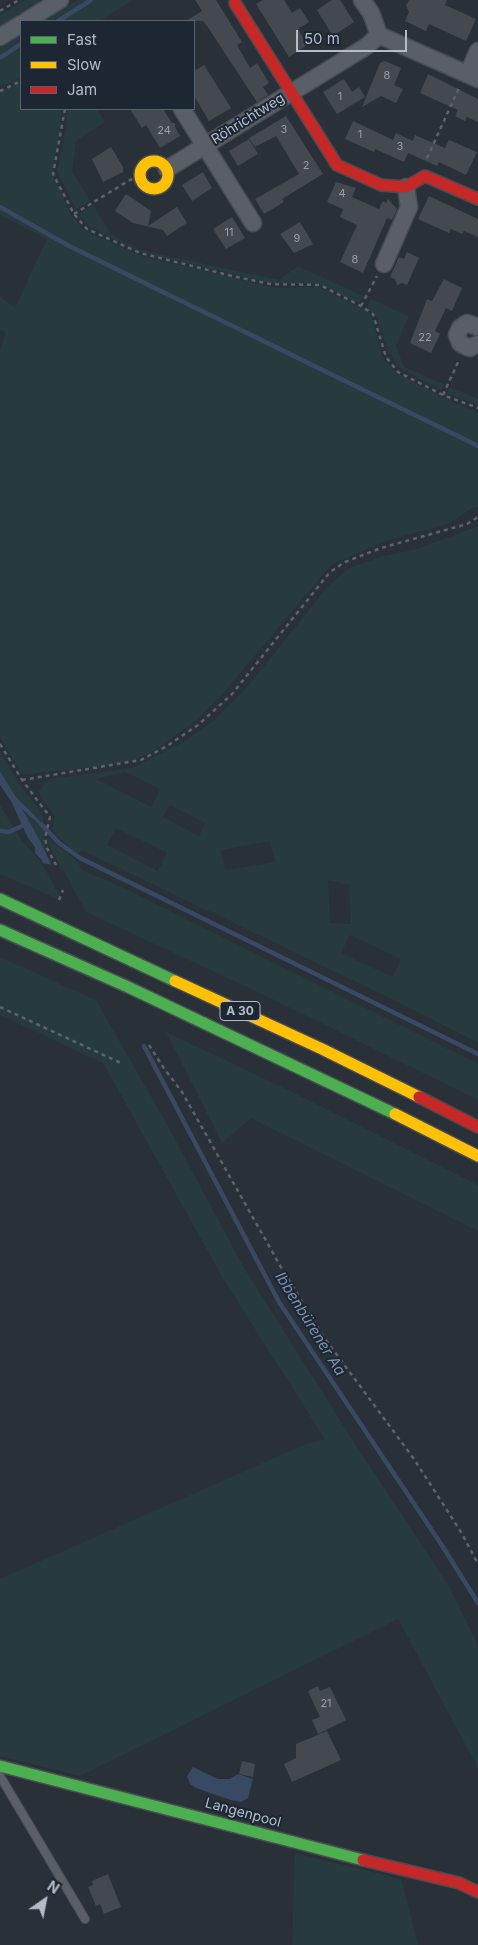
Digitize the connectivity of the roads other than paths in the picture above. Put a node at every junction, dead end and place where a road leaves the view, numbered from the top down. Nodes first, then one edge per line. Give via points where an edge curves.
1 (60, 0) edge
2 (362, 0) edge
3 (235, 3) dead end
4 (28, 20) edge
5 (20, 25) edge
6 (379, 35) junction
7 (0, 37) edge
8 (478, 51) edge
9 (473, 76) edge
10 (291, 92) junction
11 (183, 110) edge
12 (205, 146) junction
13 (167, 169) junction
14 (406, 187) junction
15 (478, 199) edge
16 (253, 224) dead end
17 (384, 264) road end
18 (478, 327) edge
19 (471, 345) edge
20 (0, 899) edge
21 (0, 930) edge
22 (478, 1127) edge
23 (478, 1156) edge
24 (0, 1766) edge
25 (0, 1776) edge
26 (478, 1892) edge
27 (85, 1919) dead end

1 - 4 street
2 - 6 street
3 - 10 main road, Röhrichtweg
5 - 7 street
6 - 9 street
6 - 10 street, Röhrichtweg via 367,46
8 - 9 street
10 - 12 street, Röhrichtweg
10 - 14 main road via 337,165 381,185
11 - 12 street, Röhrichtweg
12 - 13 street, Röhrichtweg
12 - 16 street, Röhrichtweg
13 - 13 main road, Röhrichtweg via 166,182 160,188 147,188 140,177 142,168 148,163 157,162
14 - 15 main road via 425,176
14 - 17 street via 409,207
18 - 19 street via 467,324 460,328 458,339
20 - 22 main road, A 30 via 313,1045
21 - 23 main road, A 30 via 146,995
24 - 26 main road, Langenpool via 459,1883
25 - 27 lane

